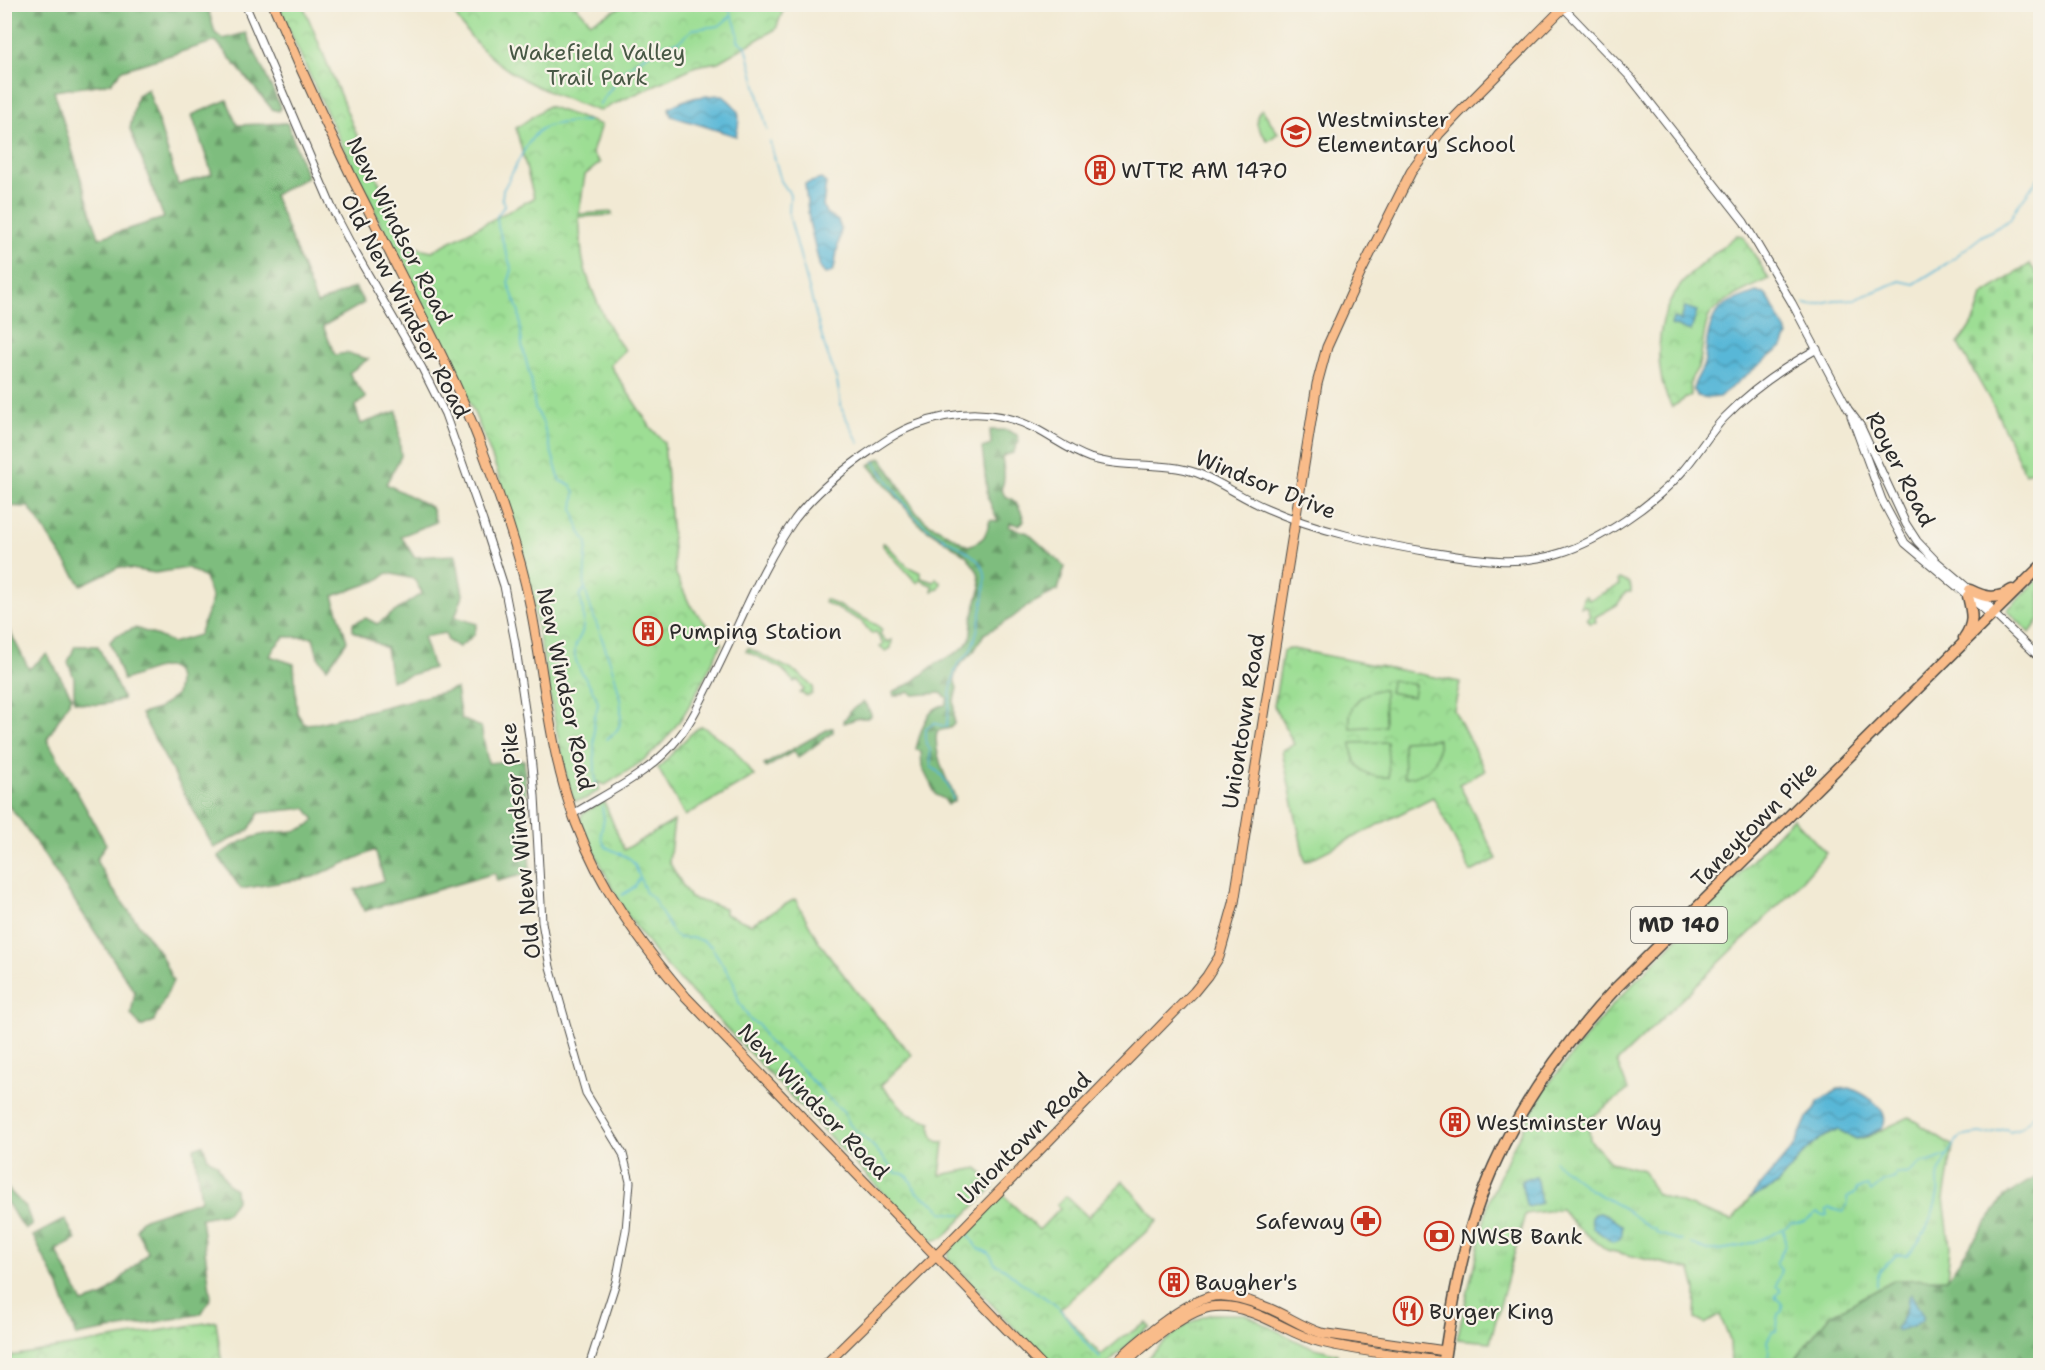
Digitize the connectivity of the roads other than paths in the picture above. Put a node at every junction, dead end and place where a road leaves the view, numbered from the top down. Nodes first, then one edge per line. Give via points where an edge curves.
1 (245, 4) edge
2 (273, 4) edge
3 (1564, 6) edge
4 (1817, 349) junction
5 (1848, 409) junction
6 (1295, 519) junction
7 (2040, 567) edge
8 (2028, 580) junction
9 (1969, 593) junction
10 (1994, 614) junction
11 (513, 632) joint
12 (1953, 654) junction
13 (2040, 658) edge
14 (573, 814) junction
15 (935, 1256) junction
16 (1444, 1360) edge
17 (590, 1365) edge
18 (824, 1365) edge
19 (1041, 1365) edge
20 (1112, 1365) edge
21 (1123, 1365) edge

1 - 11 street, Old New Windsor Road via 333,210 445,414 504,586
2 - 14 main road, New Windsor Road via 320,114 415,301 477,437 508,523 530,602 556,751
3 - 4 street, Royer Road via 1635,83 1744,222
3 - 6 main road, Uniontown Road via 1439,135 1401,190 1320,365
4 - 5 street, Royer Road
4 - 6 street, Windsor Drive via 1775,375 1734,408 1658,496 1601,535 1562,553 1520,561 1475,559 1367,541
5 - 9 street, Royer Road via 1871,446 1917,541
5 - 9 street, Royer Road via 1869,468 1900,534 1915,553
6 - 14 street, Windsor Drive via 1249,501 1198,474 1166,466 1101,461 1063,447 1035,428 1009,418 964,414 912,426 842,472 814,496 794,521 694,714 672,745 642,771
6 - 15 main road, Uniontown Road via 1240,872 1219,957 1194,992
7 - 8 highway, Taneytown Pike / MD 140
8 - 9 highway via 1996,598
8 - 10 highway, Taneytown Pike / MD 140
9 - 10 street, Royer Road
9 - 12 highway via 1972,622
10 - 12 highway, Taneytown Pike / MD 140
10 - 13 street, Royer Road
11 - 17 street, Old New Windsor Pike via 532,769 542,922 550,967 586,1093 623,1154 630,1182 619,1266
12 - 16 highway, Taneytown Pike / MD 140 via 1640,964 1559,1056 1524,1110 1483,1192 1461,1268
14 - 15 main road, New Windsor Road via 604,885 664,971
15 - 18 main road, Uniontown Road
15 - 19 main road, New Windsor Road
16 - 20 main road via 1321,1333 1257,1304 1212,1296 1160,1325
16 - 21 main road via 1322,1342 1228,1306 1208,1307 1194,1313 1145,1345

